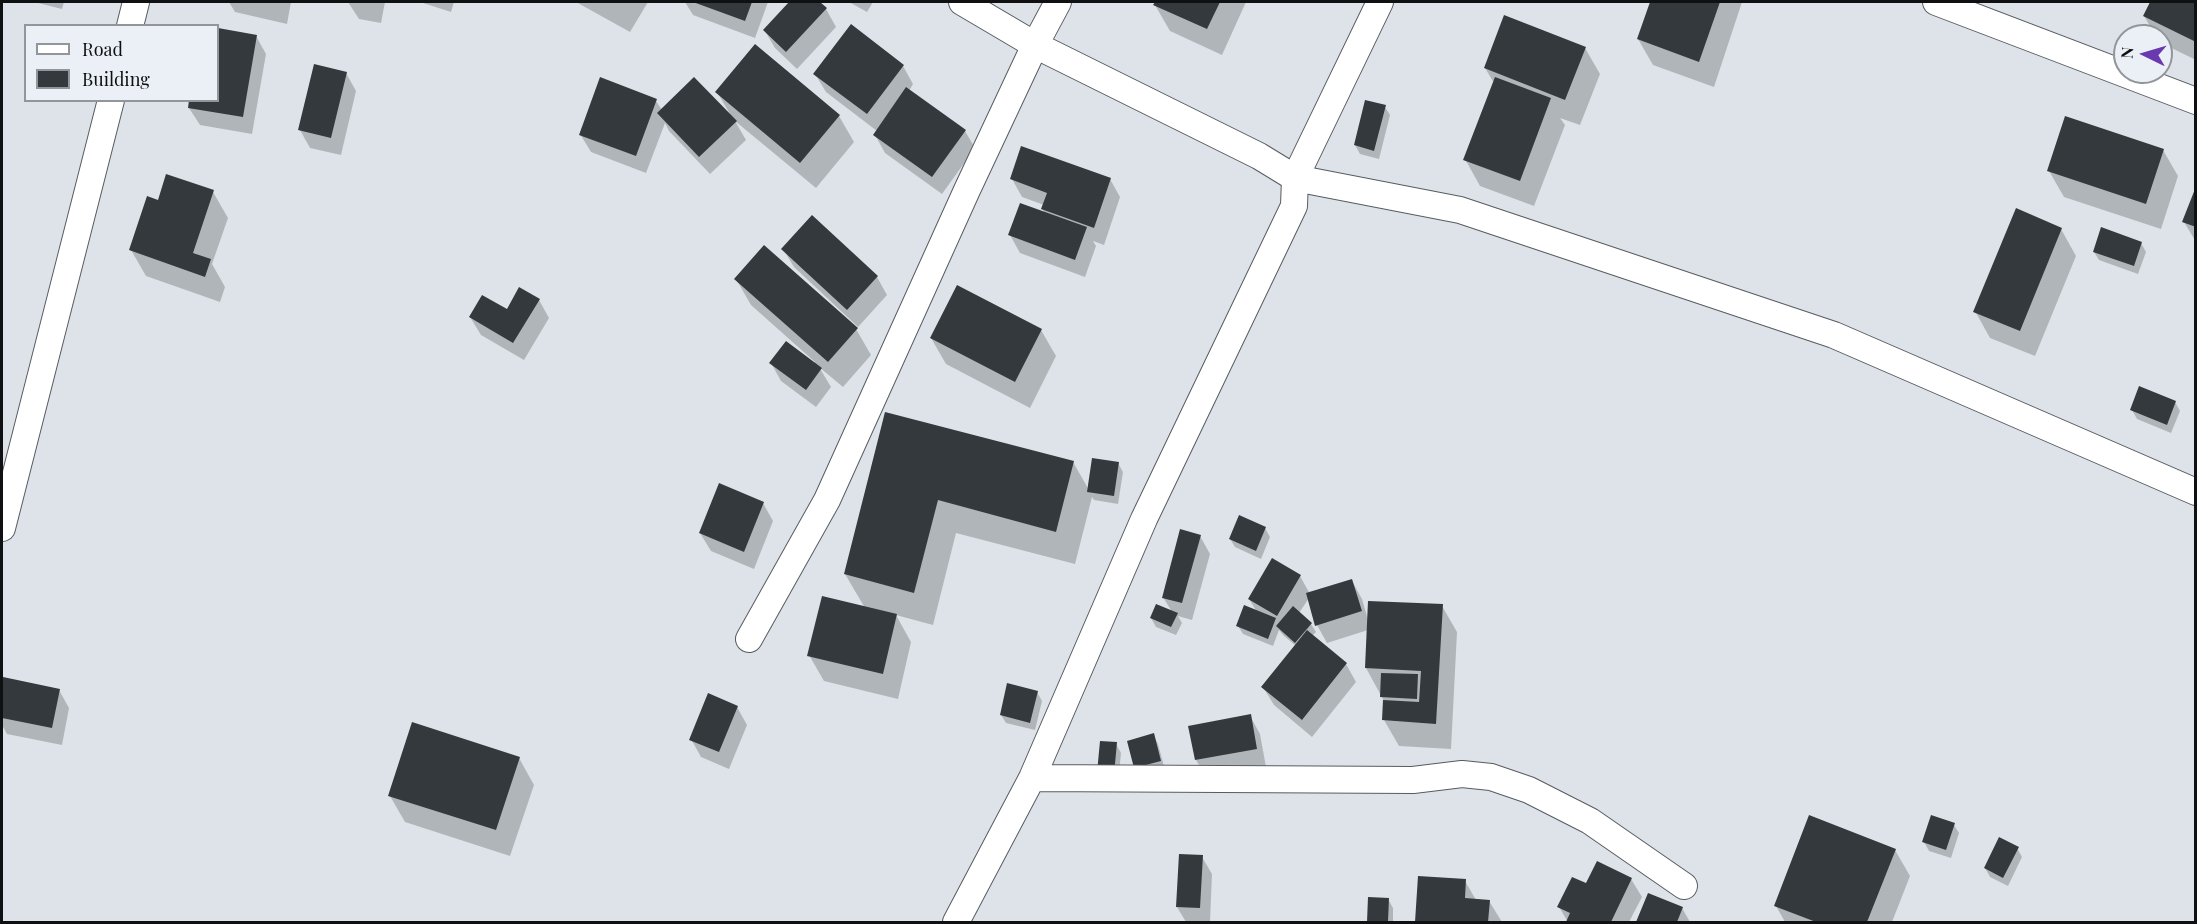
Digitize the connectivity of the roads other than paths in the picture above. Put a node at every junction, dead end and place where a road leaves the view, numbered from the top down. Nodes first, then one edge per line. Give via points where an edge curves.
1 (136, 2) edge
2 (962, 2) edge
3 (1058, 2) edge
4 (1380, 2) edge
5 (1936, 2) edge
6 (130, 24) edge
7 (1035, 45) junction
8 (2196, 101) edge
9 (110, 102) edge
10 (1295, 178) junction
11 (2196, 492) edge
12 (2, 528) edge
13 (749, 639) dead end
14 (1032, 778) junction
15 (1684, 886) dead end
16 (956, 922) edge

1 - 6 street
2 - 7 street
3 - 7 street
4 - 10 street
5 - 8 street
7 - 10 street via 1259,156
7 - 13 street via 827,500
9 - 12 street
10 - 11 street via 1460,210 1834,335
10 - 14 street via 1294,206 1144,519
14 - 15 street via 1413,780 1462,774 1491,777 1529,790 1590,820
14 - 16 street

